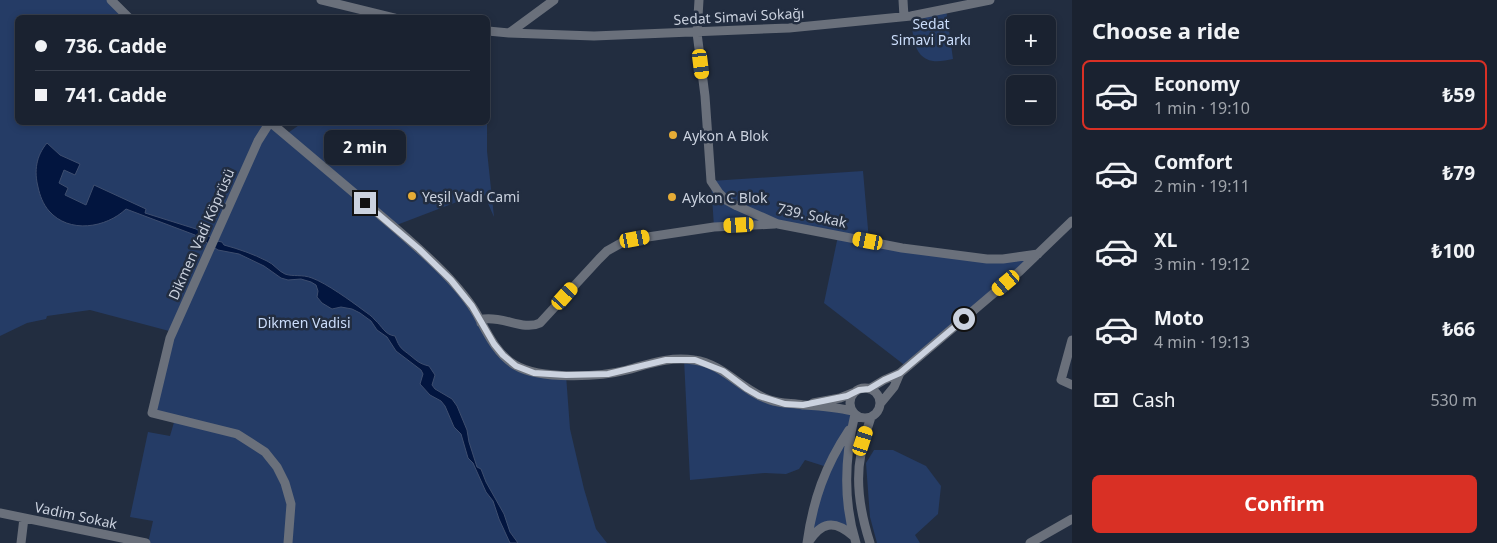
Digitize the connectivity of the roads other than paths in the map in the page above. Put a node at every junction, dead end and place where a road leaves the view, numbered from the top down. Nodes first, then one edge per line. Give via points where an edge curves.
1 (110, 0) edge
2 (321, 0) edge
3 (554, 0) edge
4 (699, 0) edge
5 (903, 0) edge
6 (990, 0) edge
7 (126, 15) edge
8 (384, 15) edge
9 (904, 17) junction
10 (490, 31) edge
11 (509, 33) junction
12 (697, 33) junction
13 (268, 125) edge
14 (274, 125) edge
15 (1072, 221) edge
16 (778, 224) junction
17 (1038, 254) junction
18 (481, 323) junction
19 (1072, 340) edge
20 (900, 373) junction
21 (1072, 386) edge
22 (869, 389) junction
23 (855, 392) junction
24 (880, 404) junction
25 (803, 405) junction
26 (853, 412) junction
27 (871, 417) junction
28 (852, 426) junction
29 (0, 513) edge
30 (24, 518) junction
31 (1072, 519) edge
32 (855, 540) edge
33 (127, 541) edge
34 (21, 543) edge
35 (146, 543) edge
36 (288, 543) edge
37 (807, 543) edge
38 (870, 543) edge
39 (1030, 543) edge

1 - 7 street
2 - 8 street
3 - 11 street
4 - 12 street, 739. Sokak
5 - 9 street
6 - 9 street, Sedat Simavi Sokağı
9 - 12 street, Sedat Simavi Sokağı
10 - 11 street, Sedat Simavi Sokağı
11 - 12 street, Sedat Simavi Sokağı via 594,36
12 - 16 street, 739. Sokak via 711,181 726,200
13 - 36 street, Dikmen Vadi Köprüsü via 170,338 152,413 237,434 265,452 277,467 291,504
14 - 18 street via 419,249 462,293
15 - 17 street
16 - 17 street, 739. Sokak via 953,256 1003,259
16 - 18 street via 714,227 623,242 599,259 540,323 526,326 491,318
17 - 20 street
18 - 25 street via 503,355 516,366 534,373 608,374 666,360 695,360 723,371 759,396 785,404
19 - 21 street via 1061,380
20 - 22 street
20 - 24 street via 894,387
22 - 23 street
22 - 24 street via 877,395
23 - 25 street
23 - 26 street via 850,401
24 - 27 street
25 - 26 street
26 - 27 street via 863,418
26 - 28 street
27 - 38 street via 859,469 862,513
28 - 32 street via 847,468 849,511
28 - 37 street via 825,471 815,500
29 - 30 street, Vadim Sokak
30 - 33 street, Vadim Sokak
30 - 34 street
31 - 39 street
32 - 37 street via 840,526 830,524 822,526
33 - 35 street, Vadim Sokak

